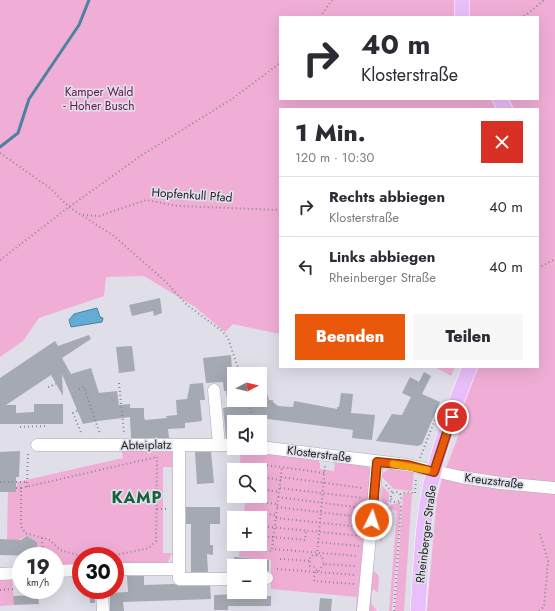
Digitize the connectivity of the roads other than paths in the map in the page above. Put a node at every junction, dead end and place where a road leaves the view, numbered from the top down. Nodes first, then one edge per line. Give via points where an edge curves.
1 (462, 0) edge
2 (462, 16) edge
3 (470, 368) edge
4 (214, 390) dead end
5 (219, 444) junction
6 (179, 445) junction
7 (227, 445) edge
8 (32, 446) road end
9 (267, 448) edge
10 (377, 462) junction
11 (434, 472) junction
12 (555, 488) edge
13 (124, 569) edge
14 (179, 569) junction
15 (12, 573) edge
16 (0, 574) edge
17 (227, 579) edge
18 (103, 599) edge
19 (104, 611) edge
20 (363, 611) edge
21 (418, 611) edge

1 - 2 main road
3 - 11 main road, Rheinberger Straße
4 - 5 street
5 - 6 street
5 - 7 street
6 - 8 street, Abteiplatz
6 - 14 street, Abteiplatz
9 - 10 street, Klosterstraße
10 - 11 street, Klosterstraße via 408,465
10 - 20 street
11 - 12 street, Kreuzstraße via 500,483
11 - 21 main road, Rheinberger Straße via 424,540
13 - 14 street
14 - 17 street via 179,579
15 - 16 street
18 - 19 street

